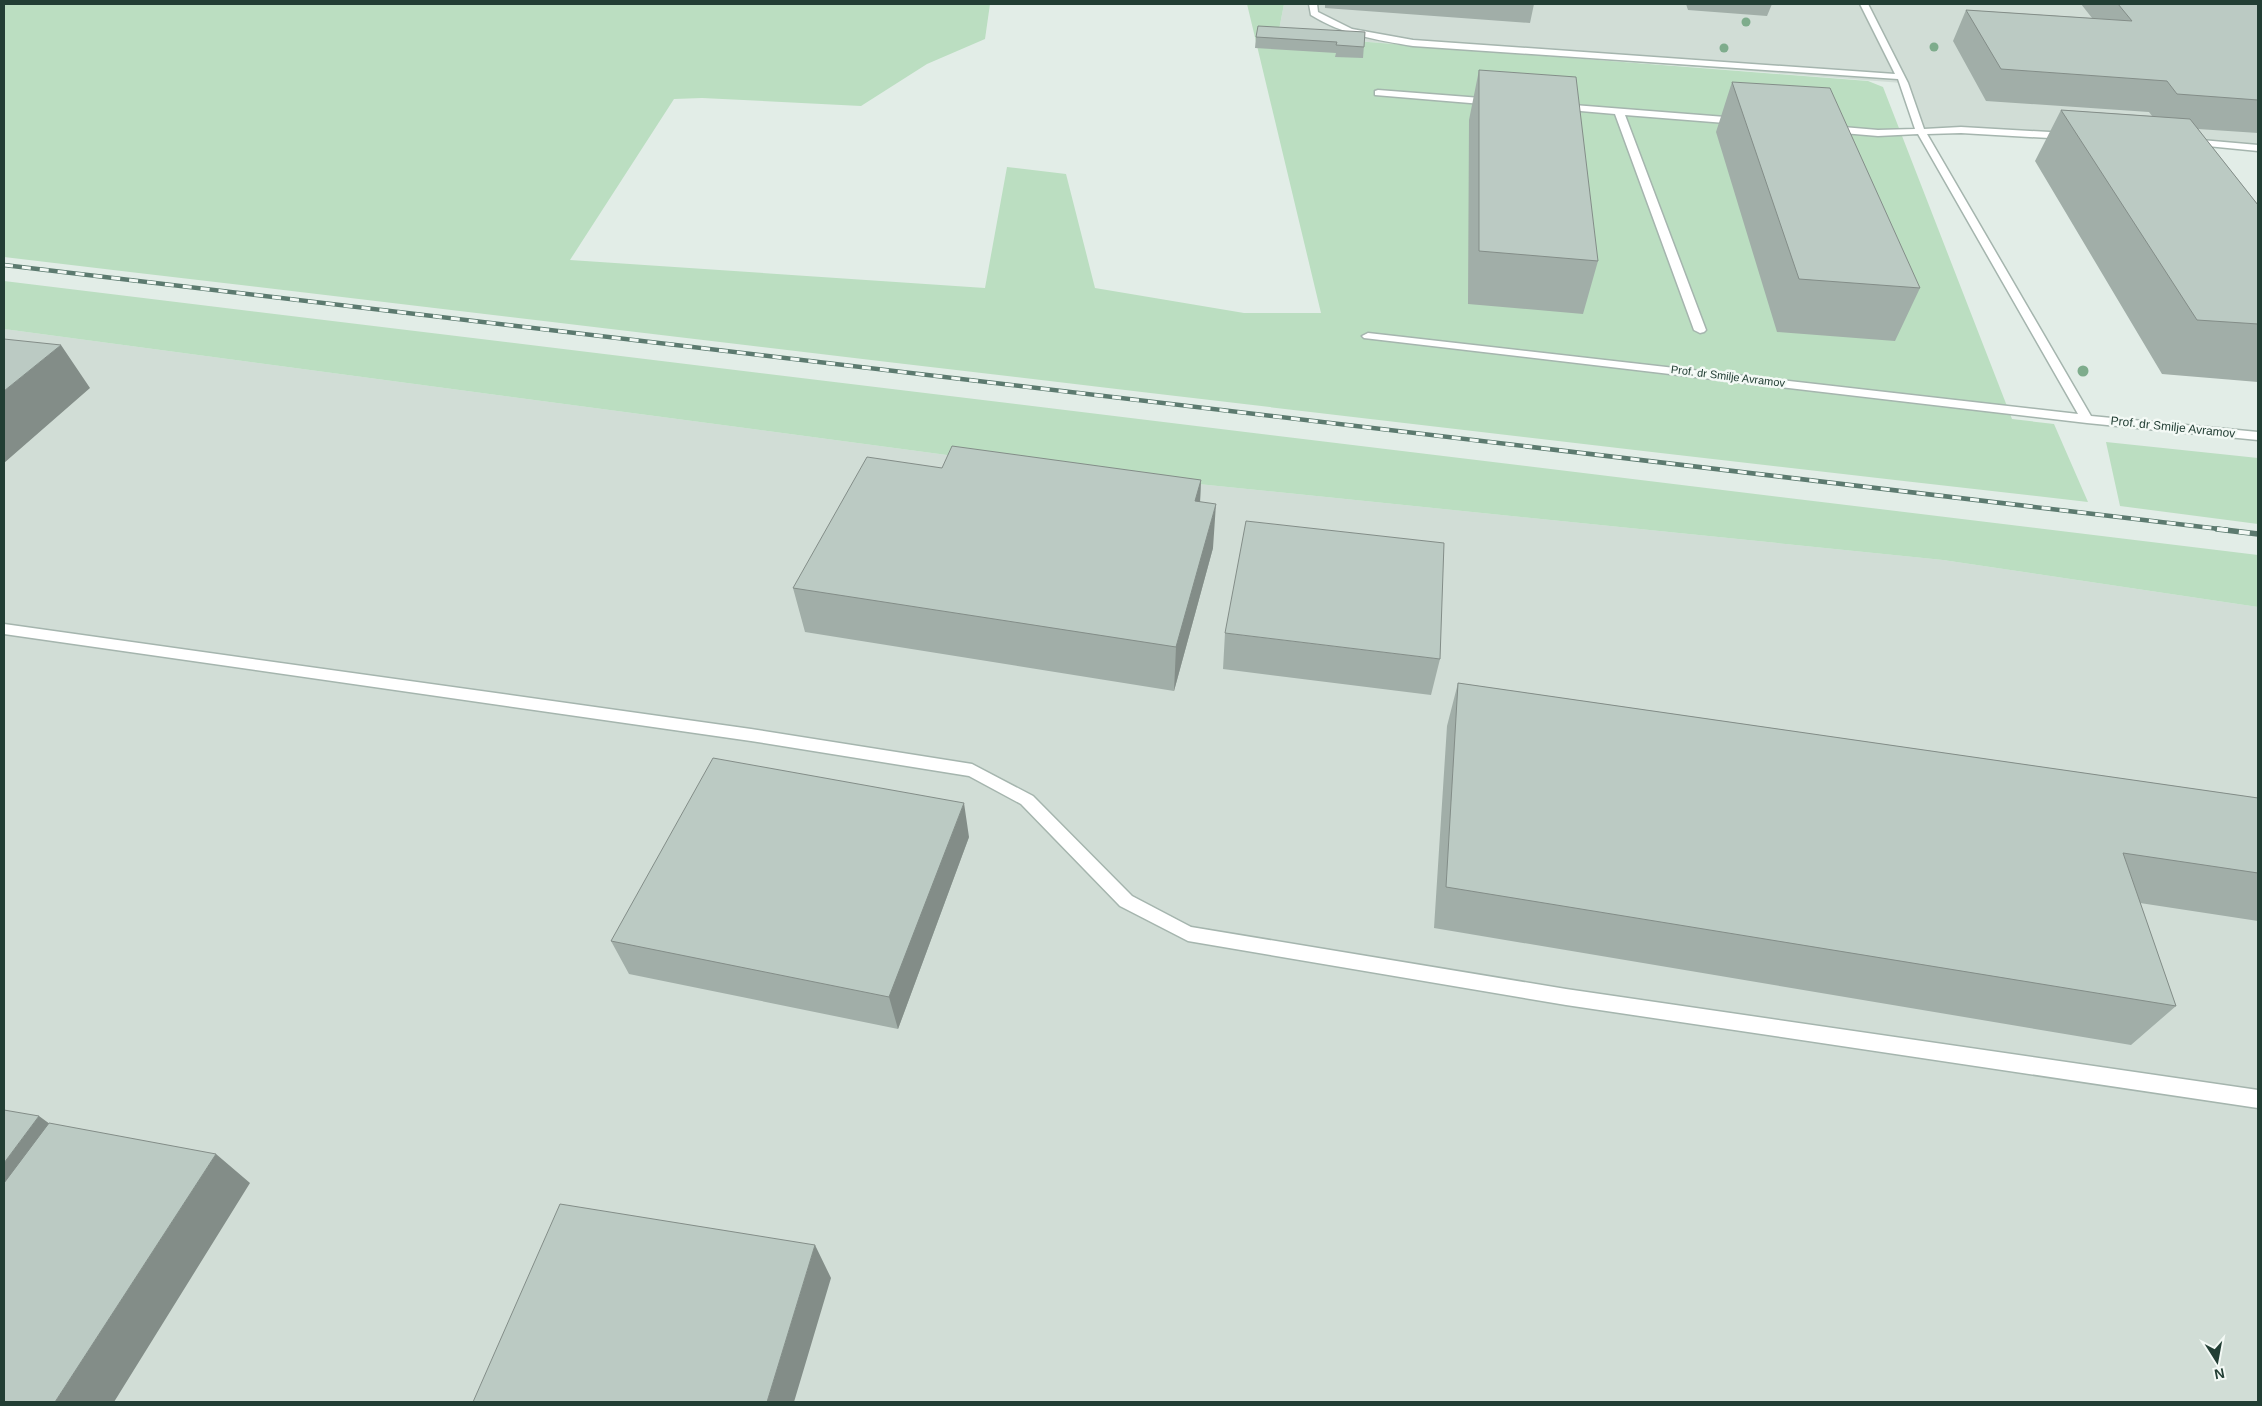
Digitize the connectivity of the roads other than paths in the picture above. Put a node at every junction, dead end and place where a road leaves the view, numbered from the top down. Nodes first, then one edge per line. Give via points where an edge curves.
1 (1313, 4) edge
2 (1864, 4) edge
3 (1900, 77) junction
4 (1378, 93) dead end
5 (1504, 103) edge
6 (1552, 106) edge
7 (1619, 112) junction
8 (1749, 122) edge
9 (1818, 128) edge
10 (1920, 130) junction
11 (2080, 136) edge
12 (2179, 142) edge
13 (2258, 148) edge
14 (1700, 330) dead end
15 (1368, 336) dead end
16 (2087, 418) junction
17 (2258, 436) edge
18 (4, 629) edge
19 (2258, 1099) edge

1 - 3 street via 1314,13 1347,32 1413,43
2 - 3 street
3 - 10 street
4 - 5 street
6 - 7 street
7 - 8 street
7 - 14 street
9 - 10 street via 1878,133
10 - 11 street
10 - 16 street
12 - 13 street
15 - 16 street, Prof. dr Smilje Avramov
16 - 17 street, Prof. dr Smilje Avramov
18 - 19 street via 751,735 972,770 1027,800 1126,901 1188,934 1566,997

